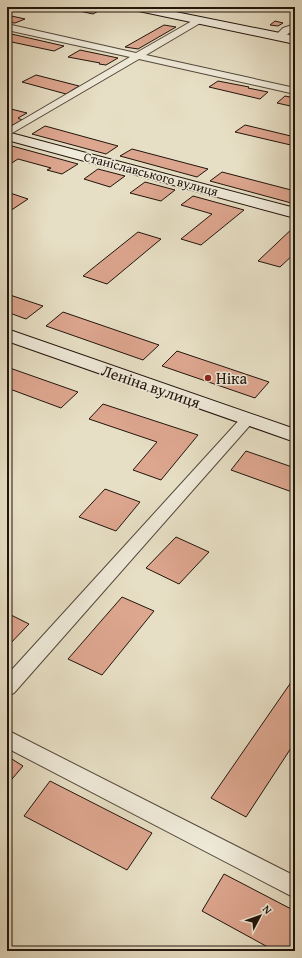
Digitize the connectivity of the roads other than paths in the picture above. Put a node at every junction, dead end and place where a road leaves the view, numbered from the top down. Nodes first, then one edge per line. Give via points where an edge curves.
1 (134, 7) edge
2 (199, 20) junction
3 (7, 27) edge
4 (295, 27) edge
5 (279, 36) junction
6 (295, 40) edge
7 (139, 56) junction
8 (295, 91) edge
9 (7, 133) edge
10 (7, 136) edge
11 (295, 213) edge
12 (7, 336) edge
13 (247, 420) junction
14 (295, 436) edge
15 (7, 688) edge
16 (7, 738) edge
17 (295, 888) edge

1 - 2 street
2 - 5 street
2 - 7 street
3 - 7 street
4 - 5 street
5 - 6 street
7 - 8 street
7 - 9 street
10 - 11 street, Станіславського вулиця
12 - 13 street, Леніна вулиця
13 - 14 street, Леніна вулиця
13 - 15 street
16 - 17 street

